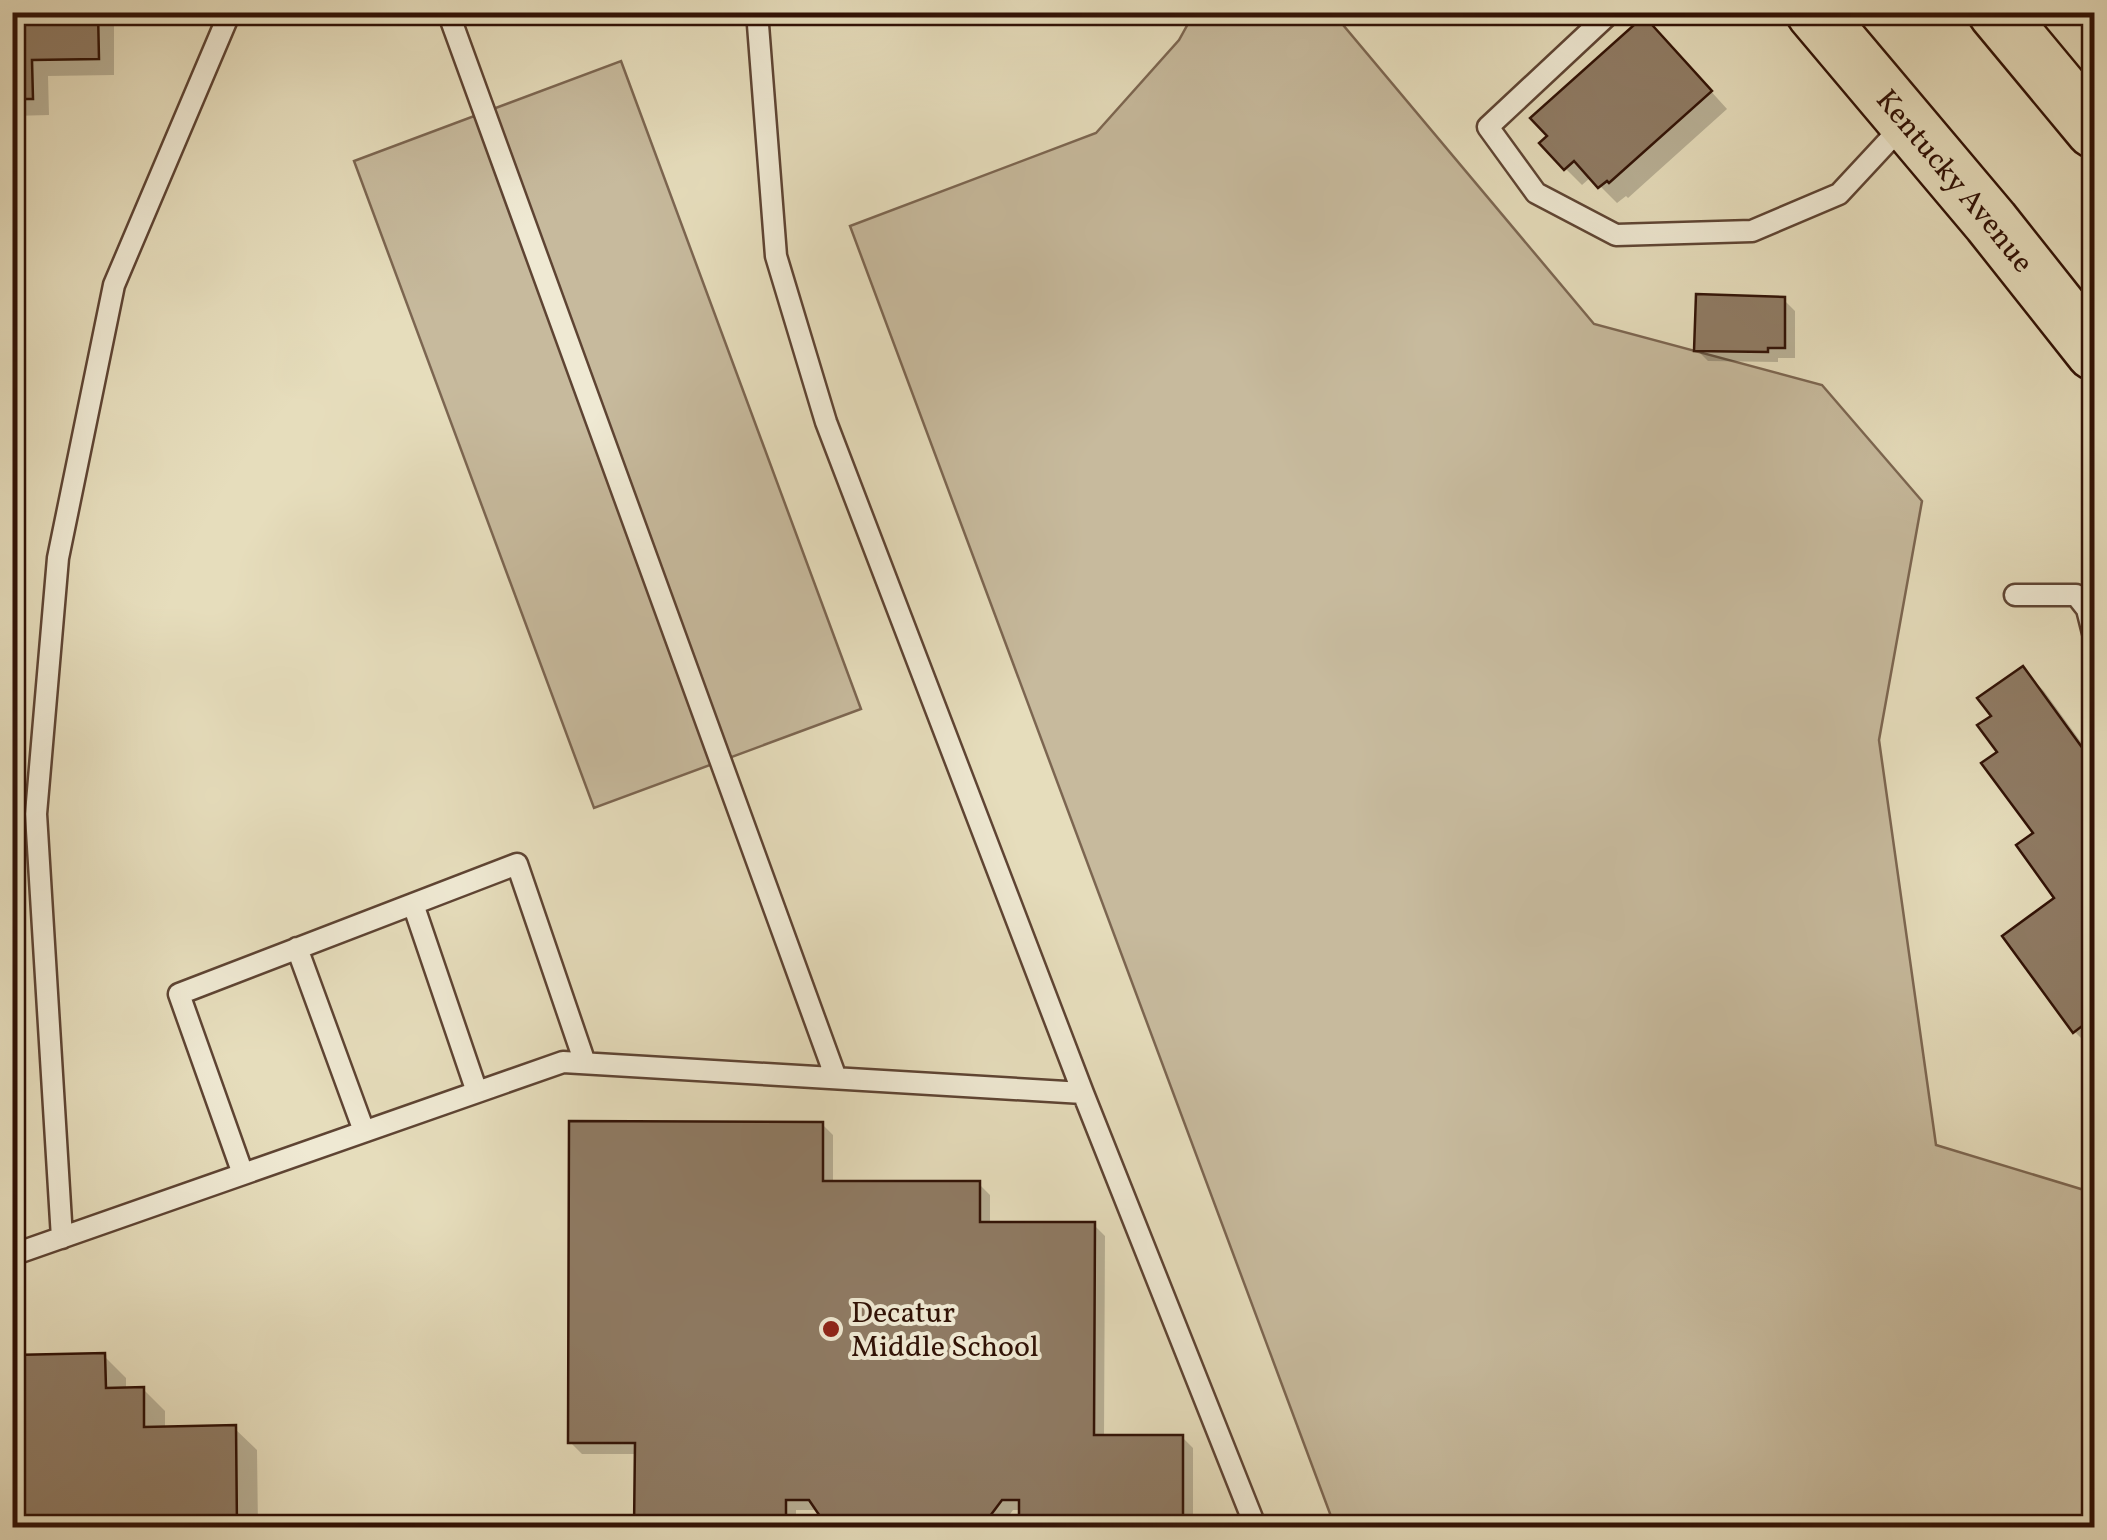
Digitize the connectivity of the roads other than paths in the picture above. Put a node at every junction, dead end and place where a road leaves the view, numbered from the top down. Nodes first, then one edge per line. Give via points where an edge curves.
1 (230, 12) edge
2 (448, 12) edge
3 (757, 12) edge
4 (1610, 12) edge
5 (1814, 12) edge
6 (1996, 12) edge
7 (1906, 122) junction
8 (2094, 130) edge
9 (2094, 352) edge
10 (2015, 595) dead end
11 (2094, 637) edge
12 (413, 904) junction
13 (298, 948) junction
14 (585, 1063) junction
15 (836, 1078) junction
16 (477, 1092) junction
17 (1083, 1093) junction
18 (364, 1132) junction
19 (243, 1174) junction
20 (62, 1238) junction
21 (12, 1256) edge
22 (1256, 1528) edge

1 - 20 lane via 114,285 58,558 36,814
2 - 15 lane
3 - 17 lane via 776,256 826,422
4 - 7 lane via 1488,127 1536,193 1616,235 1752,231 1839,194
5 - 7 main road, Kentucky Avenue
6 - 8 main road
7 - 9 main road, Kentucky Avenue
10 - 11 lane via 2076,595
12 - 13 lane
12 - 14 lane via 517,864
12 - 16 lane
13 - 18 lane
13 - 19 lane via 179,994
14 - 15 lane
14 - 16 lane via 563,1062
15 - 17 lane
16 - 18 lane
17 - 22 lane
18 - 19 lane
19 - 20 lane
20 - 21 lane

